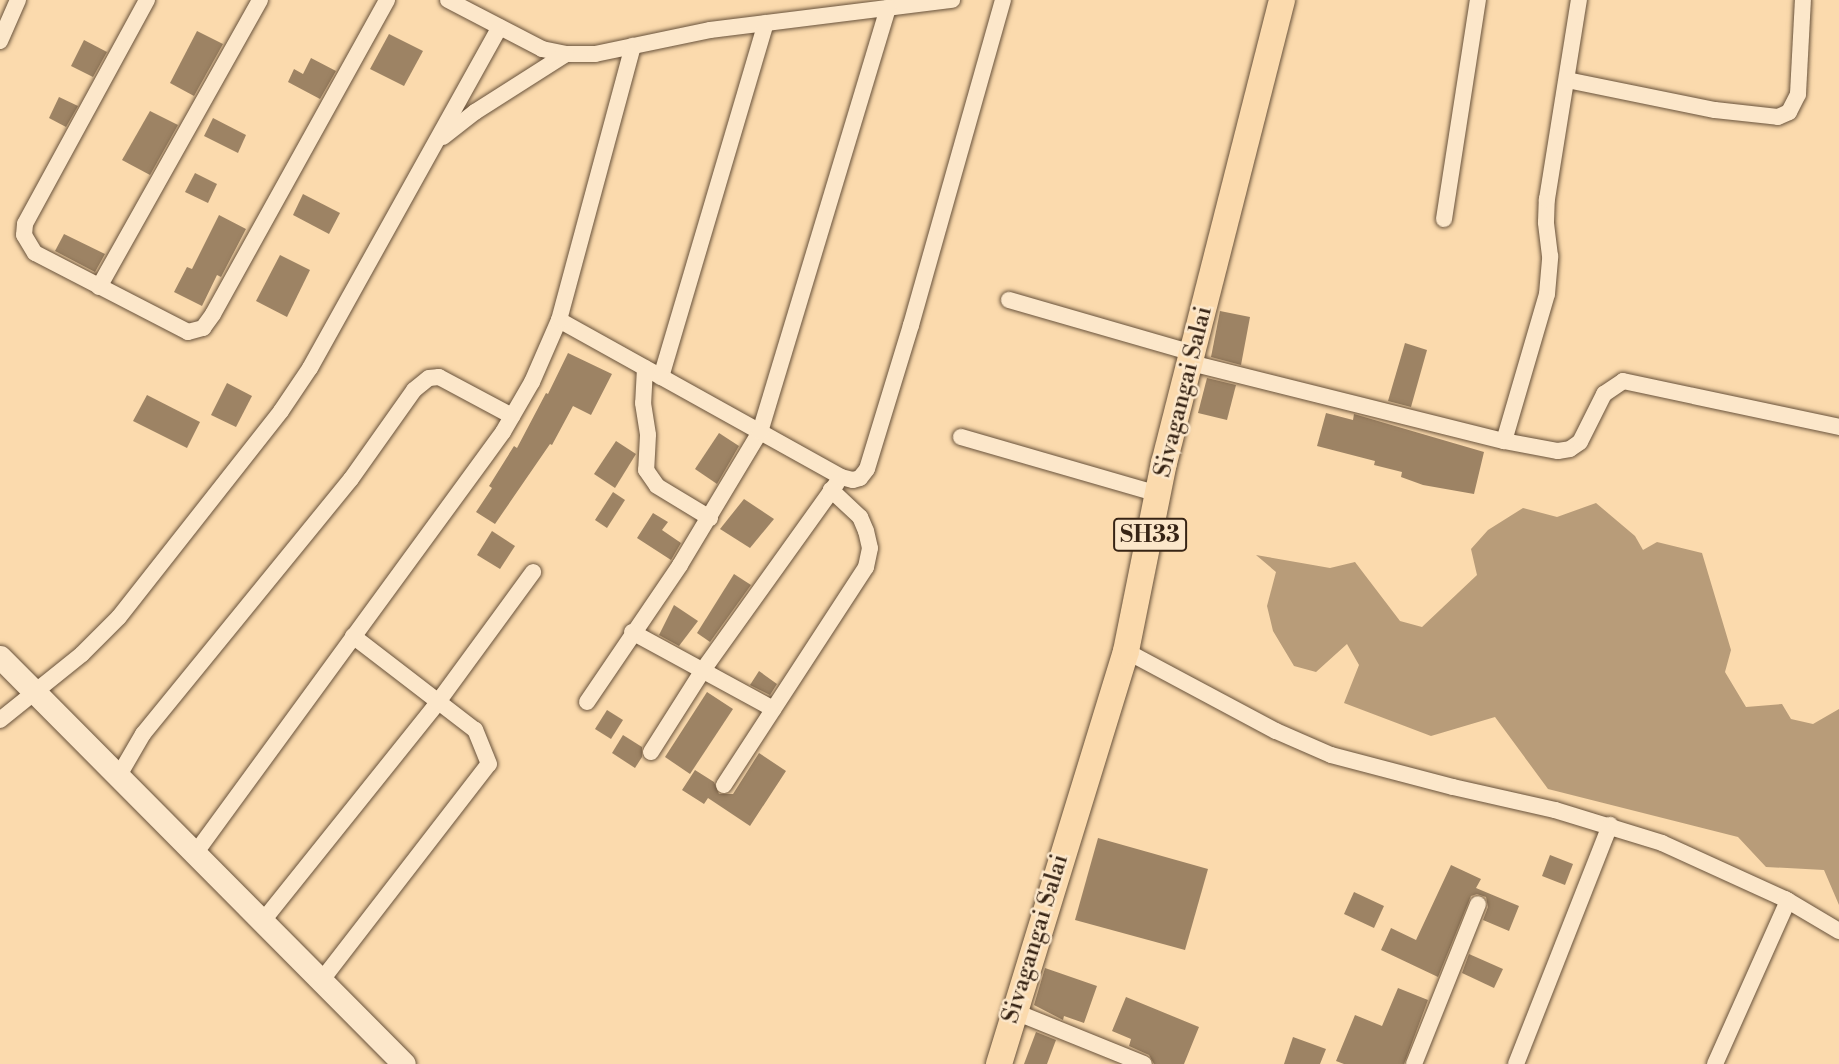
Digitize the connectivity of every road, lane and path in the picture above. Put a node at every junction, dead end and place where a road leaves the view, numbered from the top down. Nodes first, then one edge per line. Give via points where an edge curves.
1 (18, 0) edge
2 (147, 0) edge
3 (260, 0) edge
4 (387, 0) edge
5 (448, 0) edge
6 (952, 0) edge
7 (1003, 0) edge
8 (1282, 0) edge
9 (1478, 0) edge
10 (1579, 0) edge
11 (1803, 0) edge
12 (888, 8) junction
13 (766, 23) junction
14 (500, 27) junction
15 (0, 41) edge
16 (634, 46) junction
17 (566, 54) junction
18 (1567, 80) junction
19 (436, 143) junction
20 (1444, 219) dead end
21 (99, 287) junction
22 (1009, 300) dead end
23 (559, 320) junction
24 (1192, 358) junction
25 (645, 368) junction
26 (662, 377) junction
27 (512, 416) junction
28 (1839, 427) edge
29 (760, 432) junction
30 (961, 437) dead end
31 (1504, 441) junction
32 (836, 484) junction
33 (1158, 494) junction
34 (710, 518) junction
35 (533, 572) dead end
36 (632, 632) junction
37 (353, 636) junction
38 (1126, 651) junction
39 (0, 657) edge
40 (704, 670) junction
41 (36, 693) junction
42 (439, 702) junction
43 (587, 702) dead end
44 (773, 709) junction
45 (0, 720) edge
46 (651, 752) dead end
47 (118, 777) junction
48 (724, 785) dead end
49 (1610, 825) junction
50 (194, 855) junction
51 (1788, 901) junction
52 (1478, 904) dead end
53 (262, 922) junction
54 (1839, 930) edge
55 (321, 981) junction
56 (1013, 1011) junction
57 (404, 1064) edge
58 (999, 1064) edge
59 (1144, 1064) edge
60 (1414, 1064) edge
61 (1516, 1064) edge
62 (1715, 1064) edge

1 - 15 street
2 - 21 street via 24,224 24,235 35,253
3 - 21 street
4 - 21 street via 203,328 188,332
5 - 14 street
6 - 12 street
7 - 32 street via 867,469 860,478
8 - 24 main road, Sivagangai Salai / SH33
9 - 20 street
10 - 18 street
11 - 18 street via 1798,94 1788,112 1778,117 1715,110
12 - 13 street
12 - 29 street
13 - 16 street
13 - 26 street
14 - 17 street via 542,49
14 - 19 street
16 - 17 street
16 - 23 street
17 - 19 street via 475,112
18 - 31 street via 1547,199 1547,294
19 - 41 street via 310,368 281,411 119,617
22 - 24 street
23 - 25 street
23 - 27 street
24 - 31 street
24 - 33 main road, Sivagangai Salai / SH33
25 - 26 street
25 - 34 street via 646,470 657,486
26 - 29 street
27 - 37 street
27 - 47 street via 439,377 429,378 414,390 351,480 143,734
28 - 31 street via 1623,381 1604,394 1580,442 1570,449
29 - 32 street
29 - 34 street
30 - 33 street
32 - 40 street
32 - 44 street via 866,531 870,548 866,567
33 - 38 main road, Sivagangai Salai / SH33
34 - 36 street
35 - 42 street
36 - 40 street
36 - 43 street
37 - 42 street
37 - 50 street
38 - 49 street via 1331,755
38 - 56 main road, Sivagangai Salai / SH33
39 - 41 street
40 - 44 street
40 - 46 street
41 - 45 street
41 - 47 street
42 - 53 street
42 - 55 street via 475,730 489,764
44 - 48 street
47 - 50 street
49 - 51 street via 1662,843
49 - 61 street
50 - 53 street
51 - 54 street
51 - 62 street
52 - 60 street
53 - 55 street
55 - 57 street
56 - 58 main road, Sivagangai Salai / SH33
56 - 59 street

